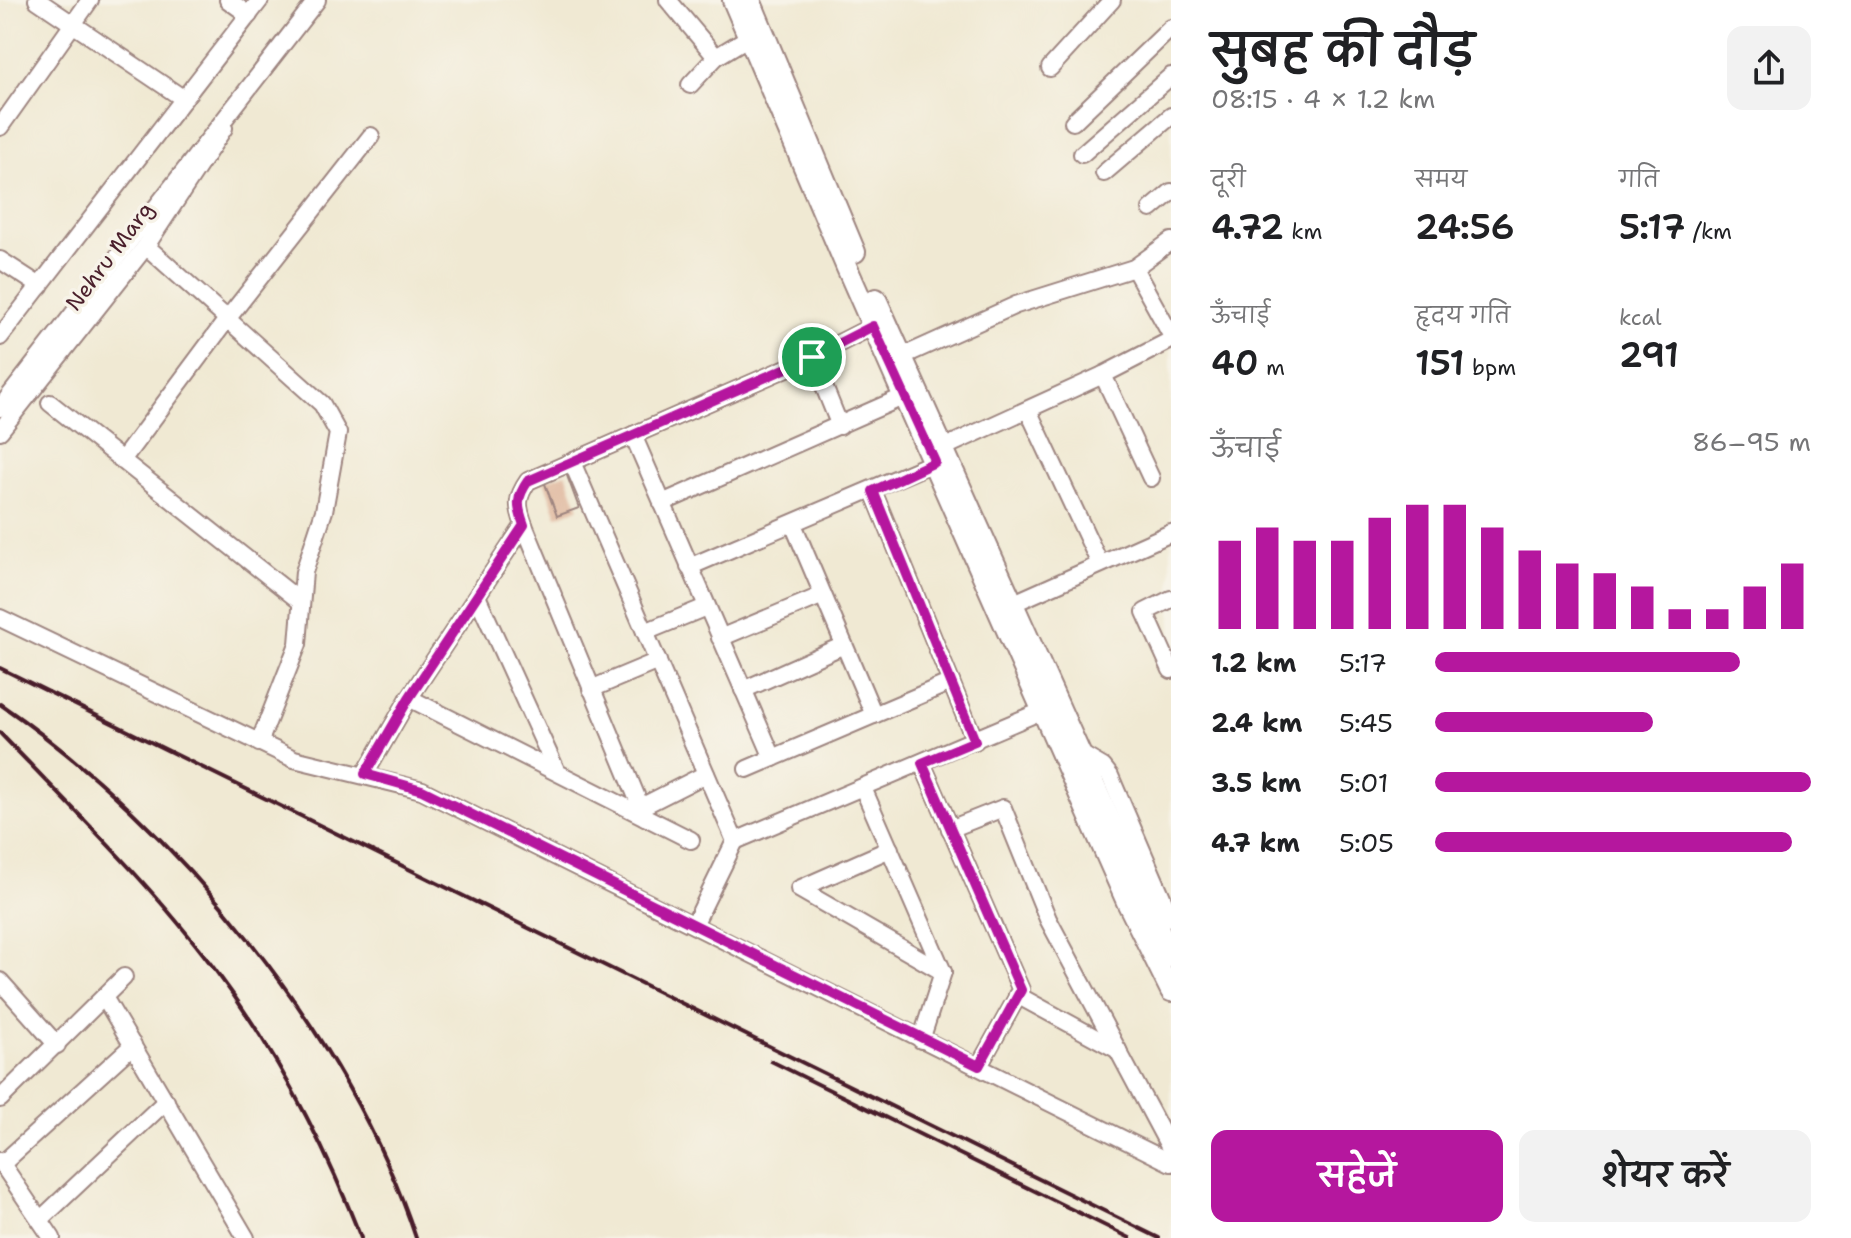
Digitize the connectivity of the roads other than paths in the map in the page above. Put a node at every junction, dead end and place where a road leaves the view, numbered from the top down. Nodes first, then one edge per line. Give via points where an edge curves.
1 (37, 0) edge
2 (90, 0) edge
3 (228, 0) edge
4 (260, 0) edge
5 (317, 0) edge
6 (668, 0) edge
7 (733, 0) edge
8 (750, 0) edge
9 (1112, 0) edge
10 (249, 15) junction
11 (74, 24) junction
12 (1171, 28) edge
13 (749, 37) junction
14 (716, 57) junction
15 (1050, 68) dead end
16 (1171, 76) edge
17 (690, 85) dead end
18 (239, 98) junction
19 (184, 99) junction
20 (1171, 116) edge
21 (1073, 122) dead end
22 (0, 127) edge
23 (371, 136) dead end
24 (802, 142) junction
25 (1082, 154) dead end
26 (1104, 173) dead end
27 (1171, 192) edge
28 (1151, 209) dead end
29 (1171, 241) edge
30 (146, 246) junction
31 (0, 260) edge
32 (1134, 268) junction
33 (40, 286) junction
34 (228, 318) junction
35 (873, 326) junction
36 (0, 337) edge
37 (1171, 338) edge
38 (903, 356) junction
39 (812, 357) junction
40 (1103, 375) junction
41 (905, 396) junction
42 (50, 403) dead end
43 (0, 408) edge
44 (1028, 410) junction
45 (840, 426) junction
46 (0, 431) edge
47 (633, 435) junction
48 (937, 454) junction
49 (123, 459) junction
50 (572, 462) junction
51 (1151, 478) dead end
52 (873, 491) junction
53 (662, 503) junction
54 (793, 524) junction
55 (524, 525) junction
56 (1171, 533) edge
57 (1100, 564) junction
58 (689, 567) junction
59 (823, 595) junction
60 (477, 596) junction
61 (1171, 599) edge
62 (301, 602) junction
63 (1014, 603) junction
64 (706, 607) junction
65 (0, 618) edge
66 (645, 632) junction
67 (720, 638) junction
68 (844, 645) junction
69 (658, 661) junction
70 (1171, 670) edge
71 (951, 682) junction
72 (591, 689) junction
73 (743, 690) junction
74 (409, 698) junction
75 (1044, 710) junction
76 (874, 715) junction
77 (975, 741) junction
78 (259, 743) junction
79 (1081, 754) junction
80 (773, 758) junction
81 (922, 763) junction
82 (747, 769) dead end
83 (557, 772) junction
84 (365, 774) junction
85 (706, 774) junction
86 (863, 788) junction
87 (1087, 789) junction
88 (643, 812) junction
89 (950, 829) junction
90 (691, 840) dead end
91 (735, 841) junction
92 (890, 849) junction
93 (1171, 918) edge
94 (694, 925) junction
95 (1171, 956) edge
96 (943, 972) junction
97 (124, 977) dead end
98 (0, 981) edge
99 (1171, 991) edge
100 (1017, 995) junction
101 (104, 997) junction
102 (921, 1040) junction
103 (57, 1045) junction
104 (133, 1045) junction
105 (1118, 1050) junction
106 (979, 1066) junction
107 (0, 1099) edge
108 (166, 1101) junction
109 (1171, 1150) edge
110 (1, 1162) edge
111 (1171, 1163) edge
112 (40, 1220) junction
113 (52, 1238) edge
114 (246, 1238) edge

1 - 11 street
2 - 11 street
3 - 10 street
4 - 10 street
5 - 18 street
6 - 14 street
7 - 13 main road
8 - 24 main road
9 - 15 street
10 - 19 street
11 - 19 street
11 - 22 street
12 - 21 street
13 - 14 street
13 - 24 main road
14 - 17 street
16 - 25 street
18 - 30 street, Nehru Marg via 216,144
18 - 43 street
19 - 33 street
20 - 26 street
23 - 34 street
24 - 35 main road
24 - 38 main road
27 - 28 street
29 - 32 street
30 - 34 street
30 - 46 street, Nehru Marg
31 - 33 street
32 - 37 street
32 - 38 street via 1016,305
33 - 36 street
34 - 49 street
34 - 62 street via 322,404 338,433
35 - 39 street
35 - 41 main road
37 - 40 street
38 - 48 main road
39 - 45 street
39 - 47 street
40 - 44 street
40 - 51 street
41 - 45 street
41 - 48 main road
42 - 49 street
44 - 48 street
44 - 57 street
45 - 53 street
47 - 50 street
47 - 53 street
48 - 52 street
48 - 63 main road
48 - 75 main road
49 - 62 street
50 - 55 street via 528,481 517,506
50 - 66 street
52 - 54 street
52 - 71 street
53 - 58 street
54 - 58 street
54 - 59 street
55 - 60 street
55 - 72 street
56 - 57 street
57 - 63 street
58 - 64 street
59 - 67 street
59 - 68 street
60 - 74 street
60 - 83 street
61 - 70 street via 1145,612
62 - 78 street via 298,644
63 - 79 main road
64 - 66 street
64 - 67 street
65 - 78 street
66 - 69 street
67 - 73 street
68 - 73 street
68 - 76 street
69 - 72 street
69 - 85 street
71 - 76 street
71 - 77 street
72 - 88 street
73 - 80 street
74 - 83 street
74 - 84 street
75 - 77 street
75 - 87 main road
76 - 80 street
77 - 81 street
78 - 84 street via 312,764
79 - 87 main road
79 - 93 street via 1110,776
80 - 82 street
81 - 86 street
81 - 89 street
83 - 88 street
84 - 94 street via 422,790
85 - 88 street
85 - 91 street
86 - 91 street
86 - 92 street
87 - 95 main road
87 - 99 main road via 1133,914
88 - 90 street
89 - 100 street via 1021,990
89 - 105 street via 1003,808 1048,919
91 - 94 street
92 - 96 street
92 - 96 street via 799,889
94 - 102 street
96 - 102 street
97 - 101 street
98 - 103 street
100 - 105 street
100 - 106 street
101 - 103 street
101 - 104 street
102 - 106 street
103 - 107 street
104 - 108 street
104 - 110 street
105 - 109 street
106 - 111 street
108 - 112 street
108 - 114 street
110 - 112 street
112 - 113 street

